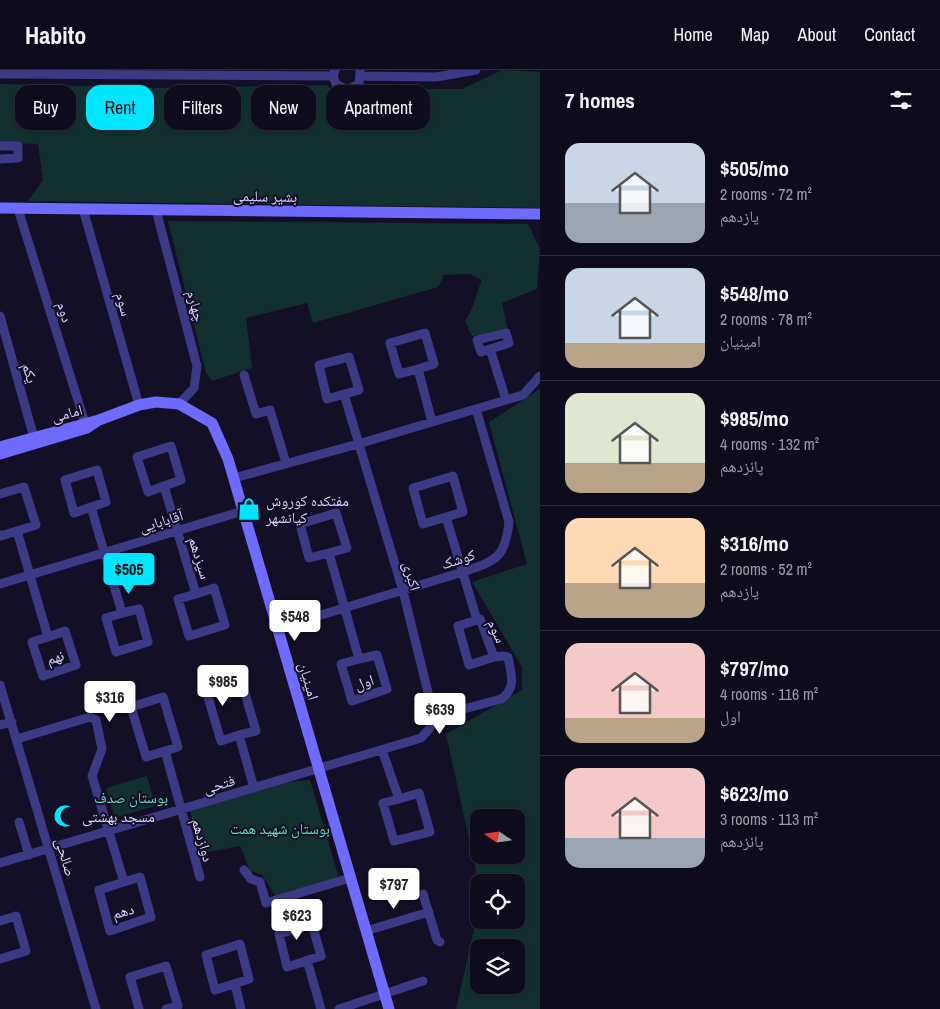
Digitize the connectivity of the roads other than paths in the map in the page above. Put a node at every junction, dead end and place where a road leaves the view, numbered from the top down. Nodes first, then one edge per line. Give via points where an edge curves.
1 (476, 70) edge
2 (141, 73) edge
3 (334, 73) edge
4 (360, 73) edge
5 (0, 74) edge
6 (0, 146) edge
7 (0, 159) edge
8 (0, 208) edge
9 (18, 209) junction
10 (84, 209) junction
11 (156, 210) junction
12 (536, 215) edge
13 (0, 316) edge
14 (490, 350) dead end
15 (418, 369) junction
16 (244, 375) dead end
17 (540, 376) edge
18 (344, 394) junction
19 (506, 400) junction
20 (179, 404) junction
21 (139, 405) junction
22 (476, 409) junction
23 (99, 420) junction
24 (432, 422) junction
25 (85, 423) junction
26 (34, 438) junction
27 (358, 444) junction
28 (0, 447) edge
29 (0, 454) edge
30 (286, 463) junction
31 (234, 478) junction
32 (164, 486) junction
33 (0, 494) edge
34 (90, 507) junction
35 (244, 511) junction
36 (446, 517) junction
37 (17, 531) junction
38 (177, 531) junction
39 (0, 535) edge
40 (104, 553) junction
41 (329, 553) junction
42 (463, 572) junction
43 (31, 575) junction
44 (0, 584) edge
45 (403, 591) junction
46 (196, 594) junction
47 (343, 609) junction
48 (122, 613) junction
49 (477, 620) junction
50 (278, 628) junction
51 (48, 637) junction
52 (494, 657) junction
53 (359, 659) junction
54 (0, 685) edge
55 (434, 717) junction
56 (12, 722) junction
57 (0, 726) edge
58 (239, 735) junction
59 (17, 739) junction
60 (382, 750) junction
61 (165, 751) junction
62 (319, 768) junction
63 (254, 788) junction
64 (399, 799) junction
65 (181, 809) junction
66 (19, 822) dead end
67 (110, 830) junction
68 (49, 848) junction
69 (29, 855) junction
70 (0, 863) edge
71 (244, 870) dead end
72 (200, 877) dead end
73 (350, 878) junction
74 (124, 882) junction
75 (423, 894) dead end
76 (429, 912) junction
77 (0, 921) edge
78 (366, 931) junction
79 (440, 942) dead end
80 (0, 959) edge
81 (307, 960) junction
82 (423, 981) dead end
83 (235, 984) junction
84 (384, 994) junction
85 (96, 1009) edge
86 (139, 1009) edge
87 (166, 1009) edge
88 (242, 1009) edge
89 (321, 1009) edge
90 (339, 1009) edge
91 (390, 1009) edge

1 - 4 street via 436,77
2 - 3 street
2 - 5 street
3 - 4 street via 339,88 347,90 358,84
6 - 7 street via 18,146 18,158
8 - 9 main road, بشیر سلیمی
9 - 10 main road, بشیر سلیمی
9 - 25 street, دوم
10 - 11 main road, بشیر سلیمی
10 - 21 street, سوم
11 - 12 main road, بشیر سلیمی
11 - 20 street, چهارم via 197,366 194,388
13 - 26 street, یکم
14 - 19 street
15 - 15 street via 399,374 390,343 425,333 434,364
15 - 24 street
16 - 30 street via 256,414 270,410
17 - 19 street via 523,395
18 - 18 street via 327,399 319,365 349,357 359,390
18 - 27 street
19 - 22 street
20 - 21 main road, امینیان via 156,402
20 - 31 main road, امینیان via 212,423
21 - 23 main road, امینیان
22 - 24 street
22 - 42 street, کوشک via 509,522 501,552 491,562
23 - 25 main road, امامی
23 - 29 main road, امامی via 86,428
24 - 27 street
25 - 26 main road, امامی
26 - 28 main road, امامی
27 - 30 street
27 - 45 street, اکبری
30 - 31 street
31 - 35 main road, امینیان
32 - 32 street via 148,492 137,457 170,446 181,480
32 - 38 street, سیزدهم
33 - 37 street via 24,487 36,525
34 - 34 street via 74,512 65,480 97,470 106,502
34 - 40 street
35 - 38 street, آقابابایی
35 - 50 main road, امینیان
36 - 36 street via 423,524 413,488 453,476 463,512
36 - 42 street, سوم
37 - 39 street
37 - 43 street, نهم
38 - 40 street, آقابابایی
38 - 46 street, سیزدهم
40 - 43 street, آقابابایی
40 - 48 street
41 - 41 street via 310,558 300,524 336,513 347,548
41 - 47 street
42 - 45 street, کوشک
42 - 49 street, سوم
43 - 44 street, آقابابایی
43 - 51 street, نهم
45 - 47 street, کوشک
45 - 55 street, اکبری
46 - 46 street, سیزدهم via 214,588 225,626 189,636 178,599
47 - 50 street, کوشک
47 - 53 street, اول
48 - 48 street via 139,608 148,642 116,652 106,618
49 - 52 street, سوم via 480,619
49 - 52 street, سوم via 458,626 469,664
50 - 62 main road, امینیان
51 - 51 street, نهم via 65,631 76,665 43,676 32,642
52 - 55 street via 508,658 513,686 506,696
53 - 53 street, اول via 378,655 387,689 352,701 341,664
54 - 56 street, صالحی
55 - 60 street, فتحی via 422,738
56 - 57 street
56 - 59 street, صالحی
58 - 58 street via 221,741 204,684 239,673 256,731
58 - 63 street
59 - 67 street, دهم via 94,718 102,749 92,776
59 - 68 street, صالحی
60 - 62 street, فتحی
60 - 64 street
61 - 61 street via 146,757 131,707 163,697 178,747
61 - 65 street
62 - 63 street, فتحی
62 - 73 main road, امینیان
63 - 65 street, فتحی
64 - 64 street via 383,803 394,841 430,832 420,792
65 - 67 street, فتحی
65 - 72 street, دوازدهم
66 - 69 street
67 - 68 street, فتحی
67 - 74 street, دهم
68 - 69 street, فتحی
68 - 85 street, صالحی
69 - 70 street, فتحی
71 - 73 street via 251,879 260,882 266,903
73 - 78 main road, امینیان
74 - 74 street, دهم via 99,890 110,931 151,917 140,877
75 - 76 street
76 - 78 street
76 - 79 street
77 - 80 street via 16,916 26,951
78 - 84 main road, امینیان
81 - 81 street via 287,967 279,934 312,924 321,956
81 - 89 street
82 - 84 street
83 - 83 street via 215,990 206,955 240,944 249,979
83 - 88 street
84 - 90 street
84 - 91 main road, امینیان
86 - 87 street via 130,977 166,966 178,1006

